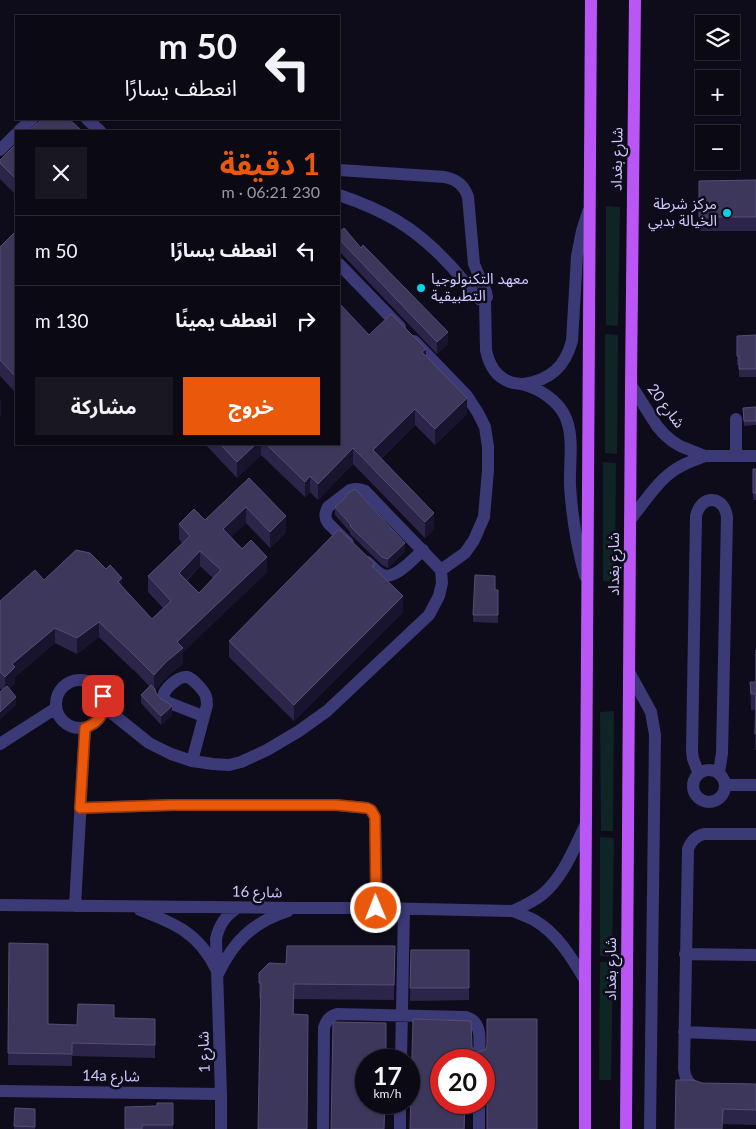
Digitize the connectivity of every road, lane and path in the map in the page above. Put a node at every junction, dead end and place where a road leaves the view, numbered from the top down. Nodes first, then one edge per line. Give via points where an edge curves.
1 (591, 0) edge
2 (635, 0) edge
3 (31, 120) edge
4 (88, 120) edge
5 (19, 130) edge
6 (99, 130) edge
7 (15, 134) edge
8 (0, 150) edge
9 (340, 170) edge
10 (340, 194) edge
11 (589, 207) junction
12 (340, 265) edge
13 (484, 300) junction
14 (524, 384) junction
15 (631, 385) junction
16 (736, 419) dead end
17 (705, 456) junction
18 (736, 456) junction
19 (756, 456) edge
20 (630, 520) junction
21 (423, 550) junction
22 (441, 570) junction
23 (588, 586) junction
24 (629, 672) junction
25 (104, 707) junction
26 (56, 708) junction
27 (203, 716) dead end
28 (85, 728) junction
29 (0, 744) edge
30 (192, 760) junction
31 (719, 773) junction
32 (698, 774) junction
33 (725, 785) junction
34 (756, 785) edge
35 (80, 808) junction
36 (586, 824) junction
37 (756, 834) edge
38 (0, 905) edge
39 (75, 906) junction
40 (130, 906) junction
41 (237, 908) junction
42 (297, 908) junction
43 (376, 908) junction
44 (404, 909) junction
45 (513, 910) junction
46 (685, 954) junction
47 (756, 956) edge
48 (218, 974) junction
49 (585, 980) junction
50 (402, 1016) junction
51 (684, 1032) junction
52 (756, 1036) edge
53 (401, 1049) edge
54 (479, 1049) edge
55 (707, 1090) edge
56 (0, 1091) edge
57 (221, 1094) junction
58 (400, 1114) edge
59 (479, 1114) edge
60 (220, 1129) edge
61 (322, 1129) edge
62 (400, 1129) edge
63 (479, 1129) edge
64 (585, 1129) edge
65 (626, 1129) edge
66 (650, 1129) edge

1 - 11 main road, شارع بغداد
2 - 15 main road, شارع بغداد
3 - 5 street
4 - 6 street
7 - 8 street
9 - 13 street via 445,177 460,183 468,197 474,264 486,292
10 - 13 street via 382,212 417,234 448,262 479,299
11 - 14 street via 577,256 570,350 551,374
11 - 23 main road, شارع بغداد
12 - 22 street via 467,396 485,427 488,470 484,518 465,553
13 - 14 street via 486,350 490,363 509,382
14 - 23 street via 554,401 567,421 573,513
15 - 17 street, شارع 20 via 664,434 680,446
15 - 20 main road, شارع بغداد
16 - 18 street
17 - 18 street, شارع 20
17 - 20 street, شارع 20 via 670,473
18 - 19 street, شارع 20
20 - 24 main road, شارع بغداد
21 - 21 street via 361,489 350,490 326,511 328,523 382,575 395,574
21 - 22 street
22 - 30 street via 439,596 429,615 327,711 291,736 241,762 229,765
23 - 36 main road, شارع بغداد
24 - 65 main road, شارع بغداد
24 - 66 street via 651,712 655,735
25 - 26 street via 98,687 79,679 61,689 56,698
25 - 28 street via 98,720
25 - 30 street via 149,743
26 - 28 street via 64,722
26 - 29 street
27 - 30 street
28 - 35 street
31 - 32 street via 705,770
31 - 32 street via 727,517 722,504 708,500 697,509 696,516 692,750
31 - 33 street
32 - 33 street via 694,780 695,794 707,803 720,798
33 - 34 street
35 - 39 street
35 - 43 street via 173,805 336,805 367,808 375,817
36 - 45 street, شارع 16 via 556,881 529,904
36 - 49 main road, شارع بغداد
37 - 46 street via 704,834 690,844 687,854
38 - 39 street, شارع 16
39 - 40 street, شارع 16
40 - 41 street, شارع 16
40 - 48 street, شارع 1 via 168,921 189,934 206,952
41 - 42 street, شارع 16
41 - 48 street, شارع 1 via 229,913 218,930
42 - 43 street, شارع 16
42 - 48 street via 268,919 247,933 230,952
43 - 44 street, شارع 16
44 - 45 street, شارع 16
44 - 50 street
45 - 49 street, شارع 16 via 535,921 550,934
46 - 47 street
46 - 51 street
48 - 57 street, شارع 1
49 - 64 main road, شارع بغداد
50 - 53 street
50 - 54 street via 471,1018 478,1026
50 - 61 street via 337,1014 326,1023
51 - 52 street
51 - 55 street via 686,1080 695,1088
56 - 57 street, 14a شارع
57 - 60 street, شارع 1
58 - 62 street
59 - 63 street

